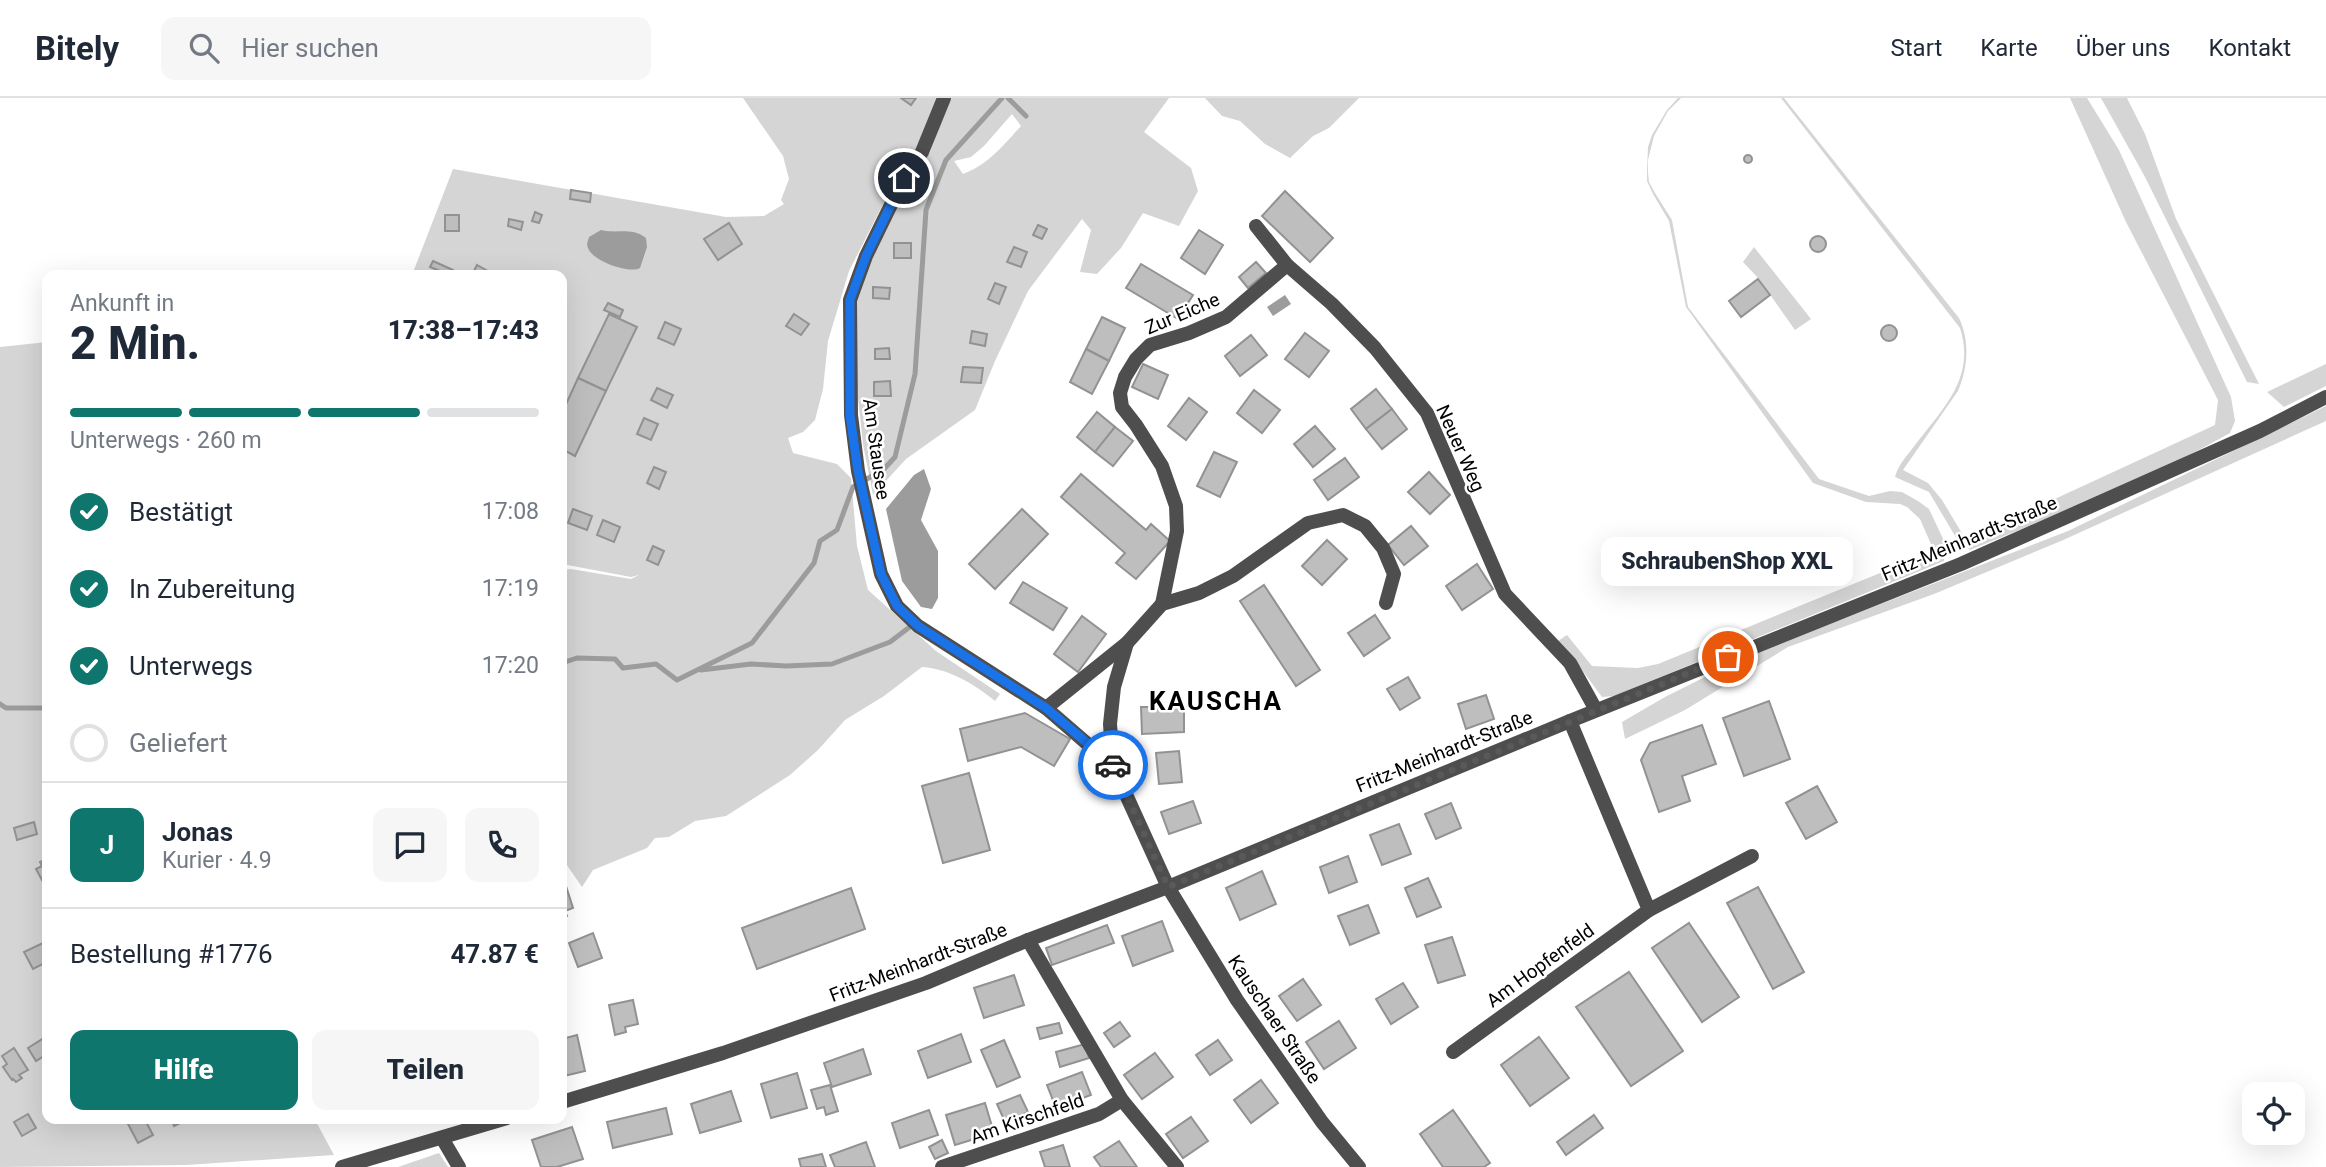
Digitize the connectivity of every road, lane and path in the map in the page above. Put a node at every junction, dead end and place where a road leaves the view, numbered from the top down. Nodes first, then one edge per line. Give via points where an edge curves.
1 (944, 98) edge
2 (1256, 226) dead end
3 (1287, 265) junction
4 (2326, 397) edge
5 (1386, 603) dead end
6 (1163, 604) junction
7 (1127, 643) junction
8 (1046, 708) junction
9 (1596, 710) junction
10 (1570, 721) junction
11 (1113, 765) junction
12 (1752, 856) dead end
13 (1168, 887) junction
14 (1649, 910) junction
15 (1028, 940) junction
16 (1453, 1052) dead end
17 (567, 1100) edge
18 (1122, 1100) junction
19 (488, 1124) edge
20 (442, 1138) junction
21 (342, 1167) edge
22 (459, 1167) edge
23 (942, 1167) edge
24 (1177, 1167) edge
25 (1359, 1167) edge

1 - 8 street, Am Stausee via 922,152 904,178 866,256 850,300 849,399 858,471 881,574 897,606 967,659
2 - 3 street, Neuer Weg
3 - 6 street, Zur Eiche via 1226,317 1150,345 1125,377 1120,401 1162,466 1176,506 1177,531
3 - 9 street, Neuer Weg via 1374,348 1427,413 1505,594 1570,663
4 - 9 street, Fritz-Meinhardt-Straße via 1961,564
5 - 6 street via 1394,574 1383,548 1365,526 1343,515 1308,523 1233,576
6 - 7 street
7 - 8 street
7 - 11 street via 1114,687 1110,724
8 - 11 street
9 - 10 street, Fritz-Meinhardt-Straße
10 - 13 street, Fritz-Meinhardt-Straße
10 - 14 street
11 - 13 street
12 - 14 street, Am Hopfenfeld
13 - 15 street, Fritz-Meinhardt-Straße
13 - 25 street, Kauschaer Straße via 1237,1000
14 - 16 street, Am Hopfenfeld
15 - 17 street, Fritz-Meinhardt-Straße via 913,988
15 - 18 street
18 - 23 street, Am Kirschfeld via 1099,1114
18 - 24 street
19 - 20 street
20 - 21 street
20 - 22 street

